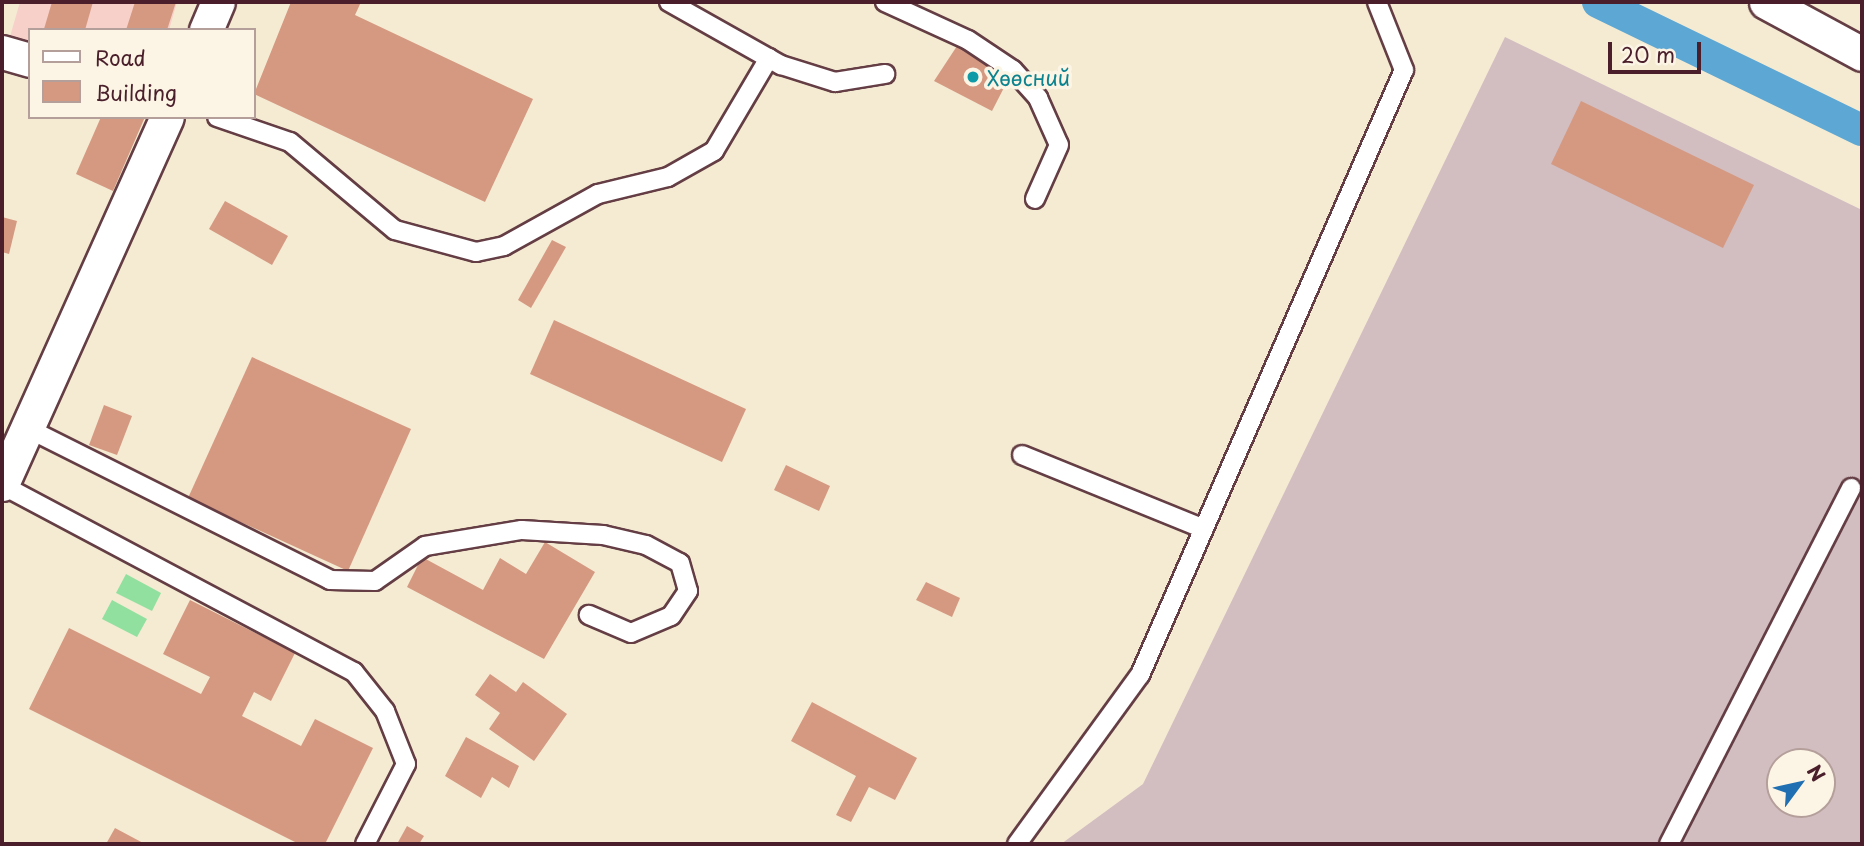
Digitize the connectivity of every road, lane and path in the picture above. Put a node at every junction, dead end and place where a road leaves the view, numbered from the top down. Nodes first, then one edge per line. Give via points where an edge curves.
1 (218, 2) edge
2 (670, 2) edge
3 (885, 2) edge
4 (1377, 2) edge
5 (1766, 2) edge
6 (207, 28) edge
7 (2, 52) edge
8 (1862, 54) edge
9 (769, 58) junction
10 (28, 59) edge
11 (885, 74) dead end
12 (166, 119) edge
13 (223, 119) edge
14 (1035, 199) dead end
15 (29, 429) junction
16 (1022, 455) dead end
17 (2, 484) edge
18 (1851, 488) dead end
19 (1204, 530) junction
20 (589, 615) dead end
21 (365, 844) edge
22 (1017, 844) edge
23 (1669, 844) edge

1 - 6 street
2 - 9 lane
3 - 14 lane via 968,40 1013,70 1038,98 1059,145
4 - 19 lane via 1404,70
5 - 8 street
7 - 10 street
9 - 11 lane via 835,82
9 - 13 lane via 714,151 668,177 598,194 504,246 476,252 395,230 290,142
12 - 15 street
15 - 17 street
15 - 20 lane via 330,580 375,580 425,546 522,530 603,535 646,545 680,563 688,591 671,617 631,633
16 - 19 lane
17 - 21 lane via 354,671 385,710 407,764
18 - 23 lane
19 - 22 lane via 1140,674

